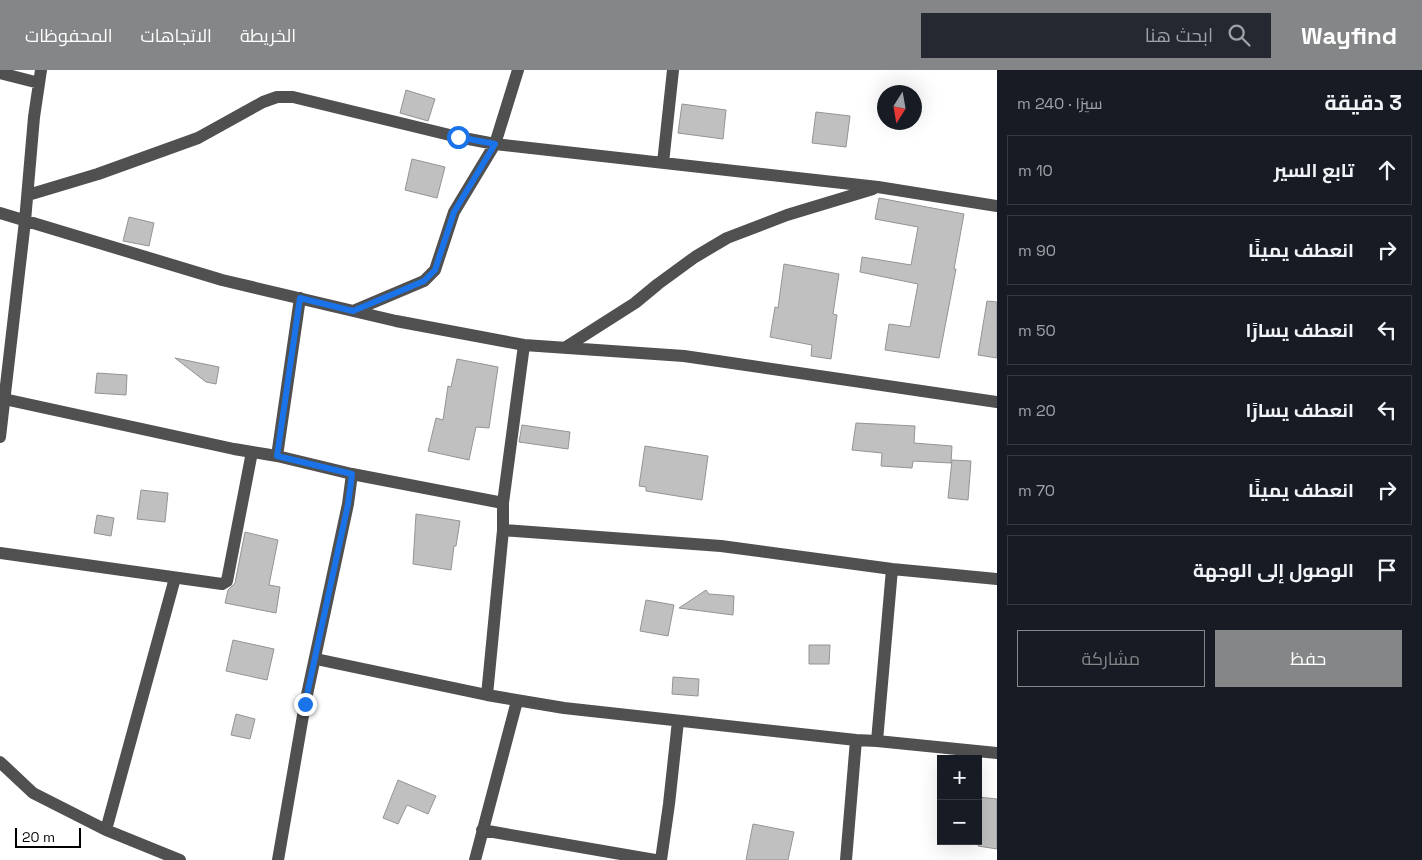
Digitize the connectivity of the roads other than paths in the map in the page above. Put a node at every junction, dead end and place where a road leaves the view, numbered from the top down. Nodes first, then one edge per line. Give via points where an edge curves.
1 (518, 70) edge
2 (673, 70) edge
3 (0, 73) edge
4 (40, 76) edge
5 (495, 144) junction
6 (663, 163) junction
7 (878, 188) junction
8 (28, 196) junction
9 (997, 206) edge
10 (0, 213) edge
11 (25, 221) junction
12 (300, 298) junction
13 (353, 311) junction
14 (524, 344) junction
15 (566, 347) junction
16 (4, 399) junction
17 (997, 402) edge
18 (0, 438) edge
19 (252, 452) junction
20 (277, 456) junction
21 (352, 474) junction
22 (504, 503) junction
23 (503, 530) junction
24 (0, 553) edge
25 (892, 569) junction
26 (175, 578) junction
27 (997, 579) edge
28 (316, 659) junction
29 (487, 695) junction
30 (517, 701) junction
31 (678, 721) junction
32 (856, 740) junction
33 (877, 740) junction
34 (997, 753) edge
35 (0, 762) edge
36 (106, 830) junction
37 (482, 830) junction
38 (180, 860) edge
39 (278, 860) edge
40 (475, 860) edge
41 (655, 860) edge
42 (661, 860) edge
43 (846, 860) edge

1 - 5 street
2 - 6 street
3 - 4 street
4 - 8 street
5 - 6 street
5 - 8 street via 292,97 277,97 198,138
5 - 13 street via 454,212 431,276
6 - 7 street
7 - 9 street
7 - 15 street via 787,215 727,238 695,256 635,303
8 - 11 street
10 - 11 street
11 - 12 street via 222,280
11 - 16 street
12 - 13 street
12 - 20 street
13 - 14 street
14 - 15 street
14 - 22 street
15 - 17 street via 684,356
16 - 18 street
16 - 19 street
19 - 20 street
19 - 26 street via 227,581 222,584
20 - 21 street
21 - 22 street
21 - 28 street
22 - 23 street
23 - 25 street via 721,546
23 - 29 street
24 - 26 street
25 - 27 street
25 - 33 street
26 - 36 street
28 - 29 street
28 - 39 street
29 - 30 street
30 - 31 street
30 - 37 street
31 - 32 street
31 - 42 street
32 - 33 street
32 - 43 street
33 - 34 street
35 - 36 street via 33,793
36 - 38 street
37 - 40 street
37 - 41 street

